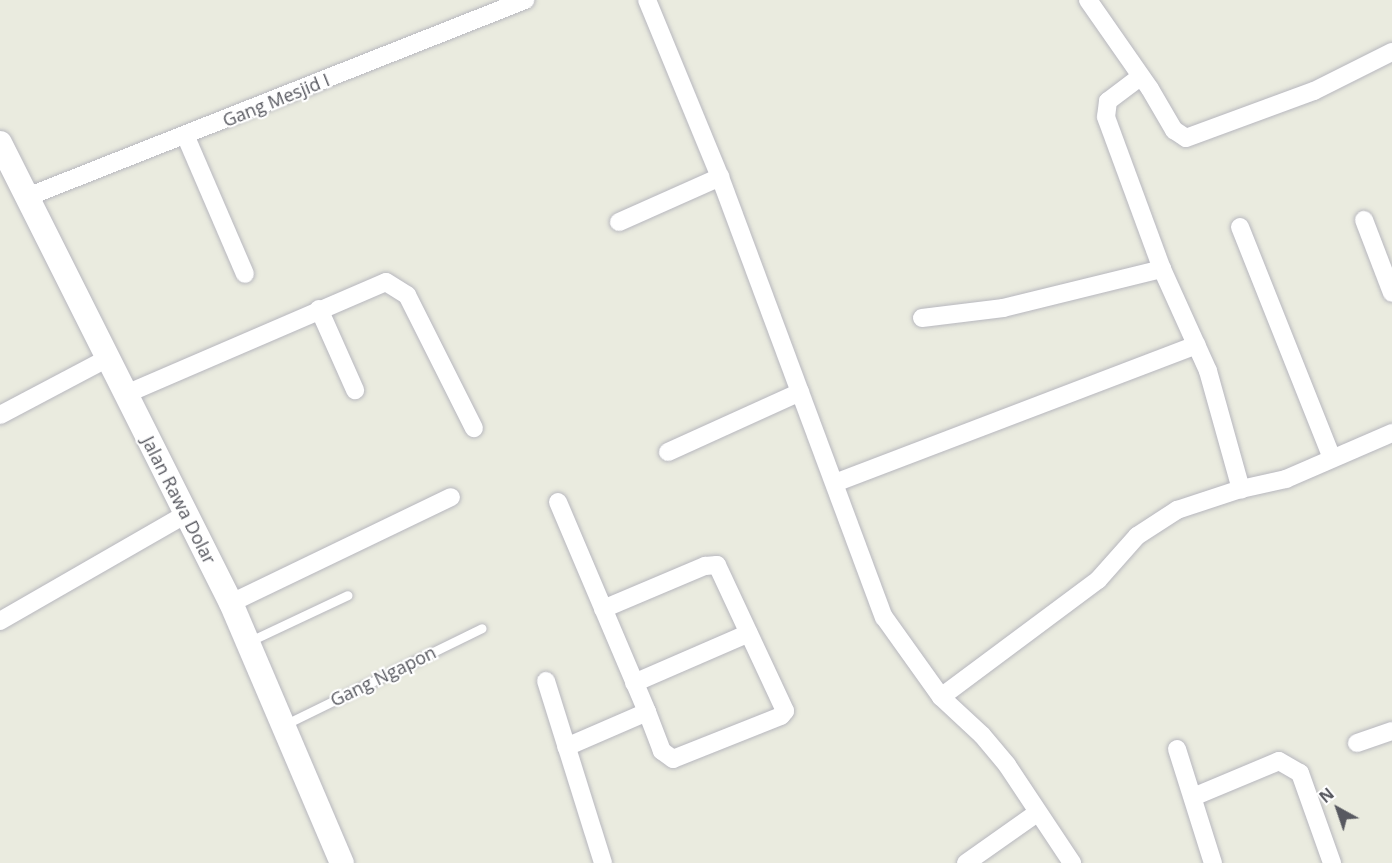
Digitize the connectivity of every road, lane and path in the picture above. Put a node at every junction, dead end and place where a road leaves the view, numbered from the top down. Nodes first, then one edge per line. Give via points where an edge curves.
1 (525, 0) edge
2 (647, 0) edge
3 (1088, 0) edge
4 (1392, 52) edge
5 (1140, 77) junction
6 (186, 137) junction
7 (0, 143) edge
8 (720, 177) junction
9 (27, 197) junction
10 (1364, 220) dead end
11 (619, 222) dead end
12 (1240, 227) dead end
13 (1162, 269) junction
14 (245, 274) dead end
15 (1392, 293) edge
16 (319, 309) junction
17 (922, 318) dead end
18 (1197, 345) junction
19 (108, 358) junction
20 (355, 390) dead end
21 (801, 392) junction
22 (126, 394) junction
23 (0, 415) edge
24 (474, 428) dead end
25 (1392, 433) edge
26 (668, 452) dead end
27 (1332, 458) junction
28 (835, 483) junction
29 (1241, 489) junction
30 (452, 496) dead end
31 (558, 502) dead end
32 (186, 514) junction
33 (348, 595) dead end
34 (231, 603) junction
35 (603, 609) junction
36 (0, 621) edge
37 (482, 628) dead end
38 (749, 633) junction
39 (248, 642) junction
40 (546, 681) dead end
41 (634, 683) junction
42 (941, 697) junction
43 (647, 712) junction
44 (284, 725) junction
45 (1392, 731) edge
46 (1357, 744) dead end
47 (566, 747) junction
48 (1177, 749) dead end
49 (1193, 797) junction
50 (1037, 813) junction
51 (338, 862) edge
52 (603, 863) edge
53 (966, 863) edge
54 (1072, 863) edge
55 (1213, 863) edge
56 (1332, 863) edge

1 - 6 street, Gang Mesjid I
2 - 8 street
3 - 5 street
4 - 5 street via 1314,91 1186,138 1173,130
5 - 13 street via 1108,101 1106,117
6 - 9 street, Gang Mesjid I
6 - 14 street
7 - 9 street, Jalan Rawa Dolar
8 - 11 street
8 - 21 street
9 - 19 street, Jalan Rawa Dolar
10 - 15 street
12 - 27 street
13 - 17 street via 1003,308
13 - 18 street
16 - 20 street
16 - 22 street
16 - 24 street via 375,283 397,286 407,295
18 - 28 street
18 - 29 street
19 - 22 street, Jalan Rawa Dolar
19 - 23 street
21 - 26 street
21 - 28 street
22 - 32 street, Jalan Rawa Dolar
25 - 27 street
27 - 29 street via 1286,479
28 - 42 street via 884,617
29 - 42 street via 1177,510 1137,536 1098,580
30 - 34 street
31 - 35 street
32 - 34 street, Jalan Rawa Dolar
32 - 36 street
33 - 39 lane
34 - 39 street, Jalan Rawa Dolar
35 - 38 street via 705,566 717,565
35 - 41 street
37 - 44 lane, Gang Ngapon
38 - 41 street
38 - 43 street via 785,711 781,716 673,759 662,751
39 - 44 street, Jalan Rawa Dolar
40 - 47 street
41 - 43 street
42 - 50 street via 982,735
43 - 47 street
44 - 51 street, Jalan Rawa Dolar
45 - 46 street
47 - 52 street
48 - 49 street
49 - 55 street
49 - 56 street via 1279,761 1300,773
50 - 53 street
50 - 54 street

